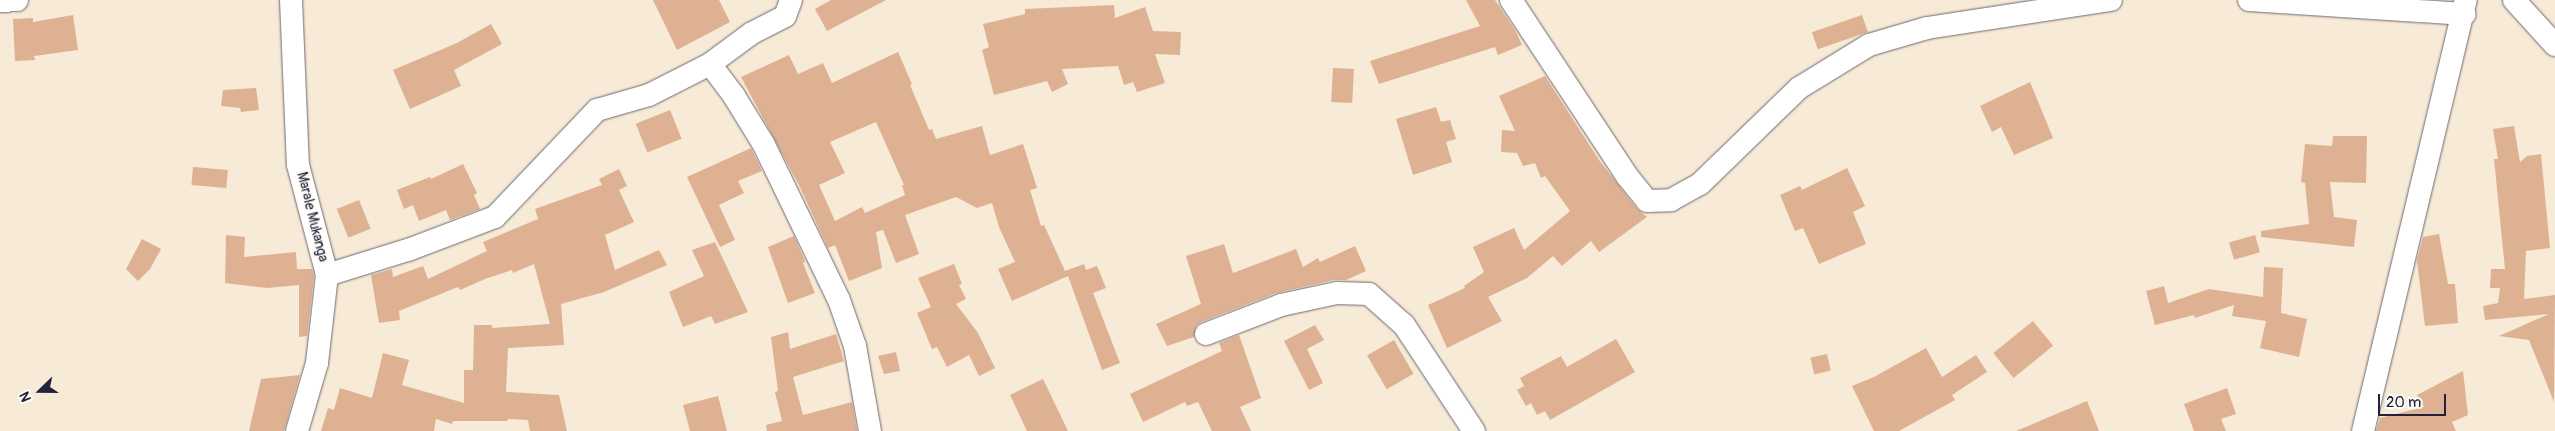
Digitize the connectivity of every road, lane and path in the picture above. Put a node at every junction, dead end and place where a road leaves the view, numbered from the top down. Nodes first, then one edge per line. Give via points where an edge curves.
1 (17, 0) edge
2 (291, 0) edge
3 (791, 0) edge
4 (1511, 0) edge
5 (2111, 0) edge
6 (2249, 0) edge
7 (2514, 0) edge
8 (0, 1) edge
9 (2465, 7) edge
10 (2555, 45) edge
11 (710, 64) junction
12 (327, 275) junction
13 (1206, 334) dead end
14 (297, 431) edge
15 (870, 431) edge
16 (1474, 431) edge
17 (2363, 431) edge

1 - 8 street
2 - 12 street, Marale Mukanga via 298,165
3 - 11 street via 785,16 752,33
4 - 5 street via 1627,176 1647,201 1671,200 1700,184 1799,88 1869,45 1927,28
6 - 9 street
7 - 10 street
9 - 17 street
11 - 12 street via 649,95 597,110 495,217 408,250
11 - 15 street via 764,145 839,300 855,346
12 - 14 street, Marale Mukanga via 317,363
13 - 16 street via 1281,305 1337,293 1369,294 1404,325

